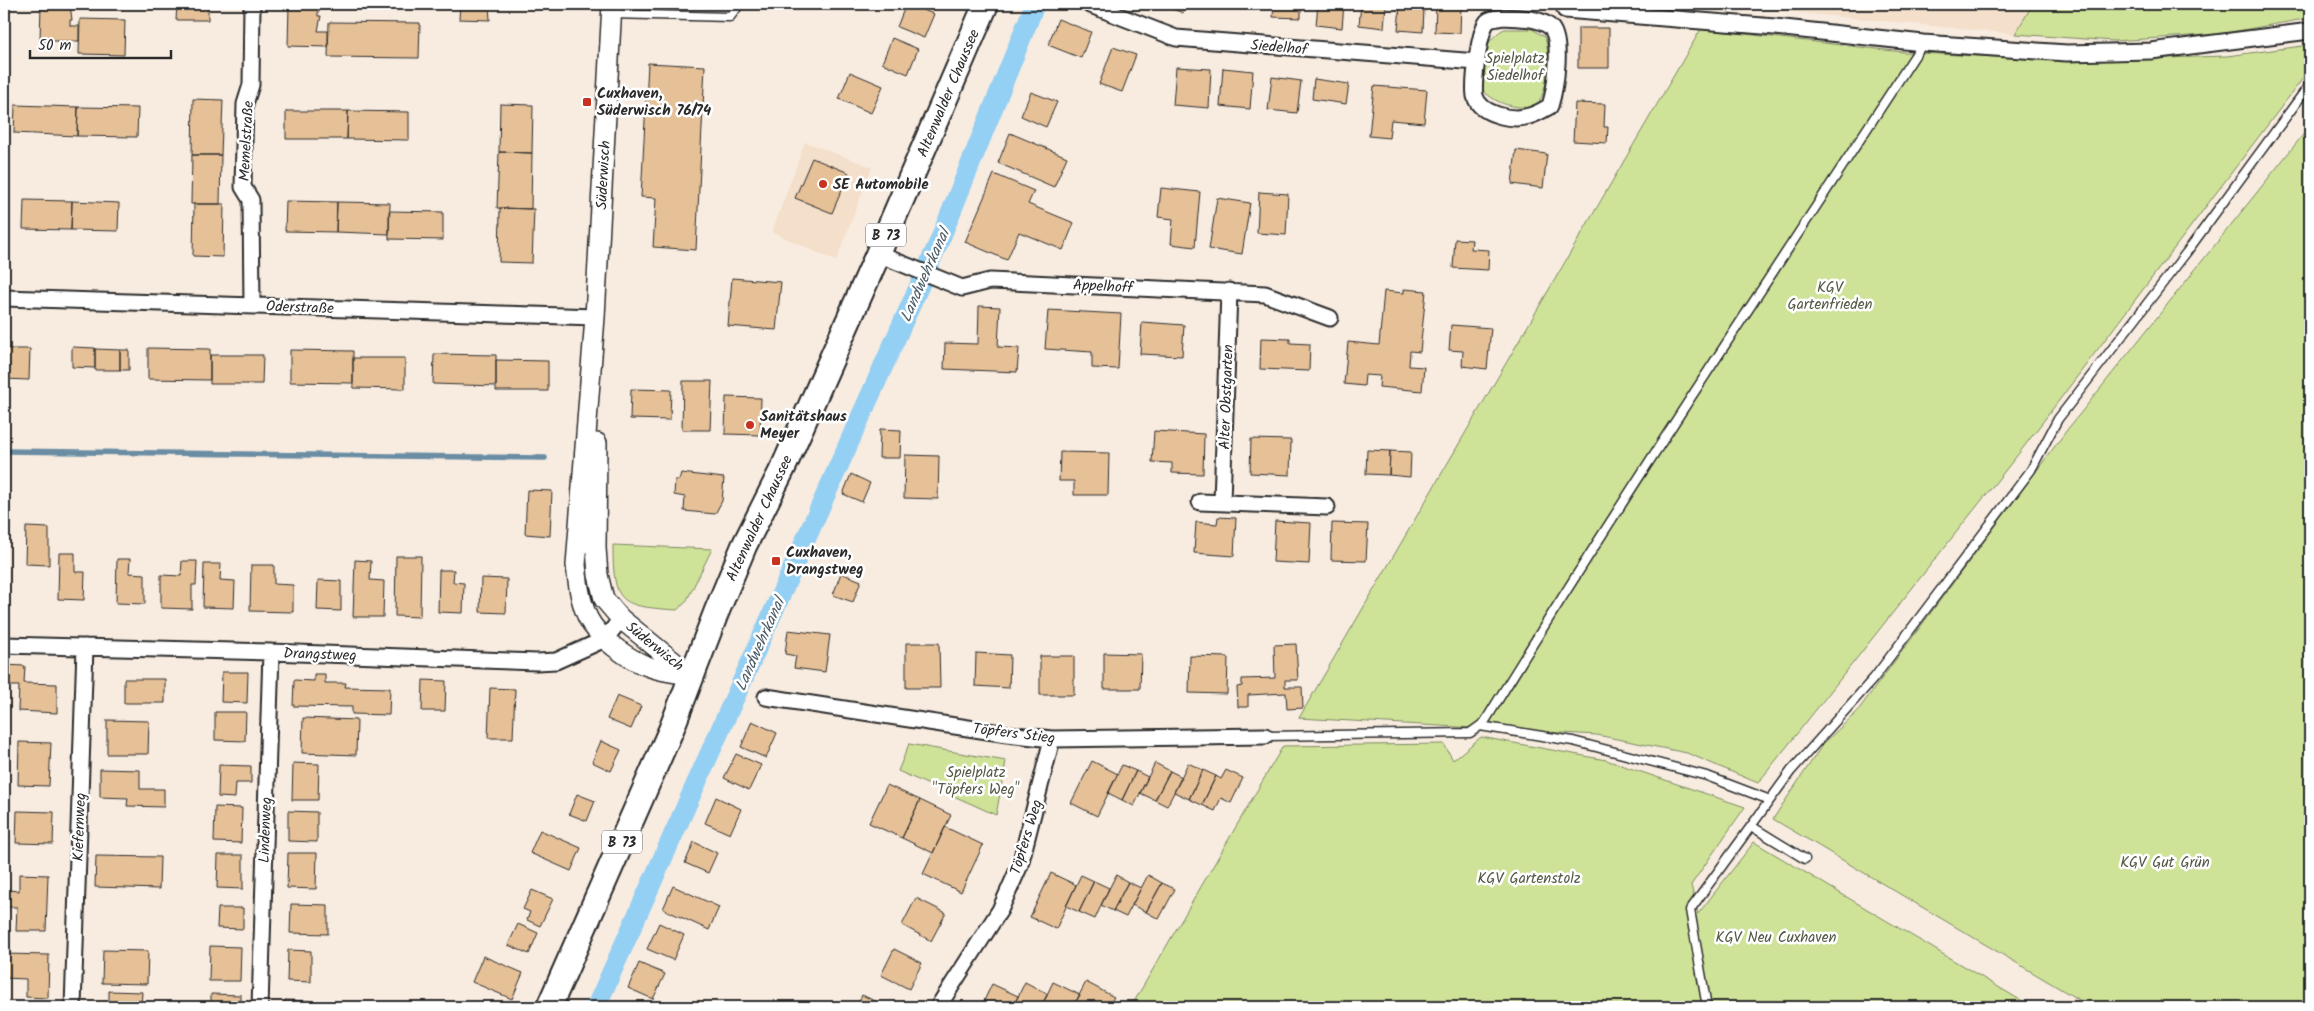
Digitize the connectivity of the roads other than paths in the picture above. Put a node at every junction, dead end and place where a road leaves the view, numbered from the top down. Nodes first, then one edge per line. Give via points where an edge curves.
1 (252, 4) edge
2 (740, 4) edge
3 (986, 4) edge
4 (1088, 4) edge
5 (1565, 7) edge
6 (612, 9) edge
7 (1551, 27) junction
8 (2310, 31) edge
9 (1923, 43) junction
10 (1477, 62) junction
11 (2310, 84) edge
12 (878, 254) junction
13 (1230, 291) junction
14 (4, 298) edge
15 (252, 306) junction
16 (595, 316) junction
17 (1330, 318) dead end
18 (1200, 502) dead end
19 (1222, 502) junction
20 (1327, 507) dead end
21 (620, 618) junction
22 (605, 639) junction
23 (4, 645) edge
24 (85, 647) junction
25 (271, 652) junction
26 (691, 675) junction
27 (766, 697) dead end
28 (1480, 726) junction
29 (1264, 736) joint
30 (1052, 739) junction
31 (1770, 800) junction
32 (1751, 826) junction
33 (1805, 859) dead end
34 (73, 1007) edge
35 (260, 1007) edge
36 (549, 1007) edge
37 (938, 1007) edge
38 (1708, 1007) edge

1 - 15 street, Memelstraße via 252,85 245,104 243,186 251,200
2 - 6 lane via 730,17
3 - 12 main road, Altenwalder Chaussee / B 73
4 - 10 street, Siedelhof via 1176,38
5 - 7 street
5 - 9 street
6 - 16 street, Süderwisch
7 - 10 street via 1528,19 1503,17 1489,20 1483,28
7 - 10 street via 1557,58 1554,92 1550,106 1538,114 1507,116 1482,107 1476,96
8 - 9 street via 2151,51 2067,53
9 - 28 lane
11 - 31 lane via 2058,419 2031,470 1874,678 1790,770
12 - 13 street, Appelhoff via 962,288 990,281
12 - 26 main road, Altenwalder Chaussee / B 73 via 784,466 744,546
13 - 17 street, Appelhoff via 1264,294
13 - 19 street, Alter Obstgarten
14 - 15 street, Oderstraße
15 - 16 street, Oderstraße
16 - 21 street, Süderwisch via 598,575 604,599
16 - 22 street, Süderwisch via 576,566 580,594 589,619
18 - 19 street
19 - 20 street
21 - 22 street
21 - 26 street, Süderwisch
22 - 25 street, Drangstweg via 556,661 537,662
22 - 26 street, Süderwisch via 650,668
23 - 24 street, Drangstweg
24 - 25 street, Drangstweg
24 - 34 street, Kiefernweg
25 - 35 street, Lindenweg
26 - 36 main road, Altenwalder Chaussee / B 73 via 671,730
27 - 30 street, Töpfers Stieg
28 - 29 lane via 1470,733
28 - 31 lane via 1583,744 1707,776
29 - 30 street, Töpfers Stieg
30 - 37 street, Töpfers Weg via 1020,865 1000,910
31 - 32 lane
32 - 33 lane
32 - 38 lane via 1690,910

